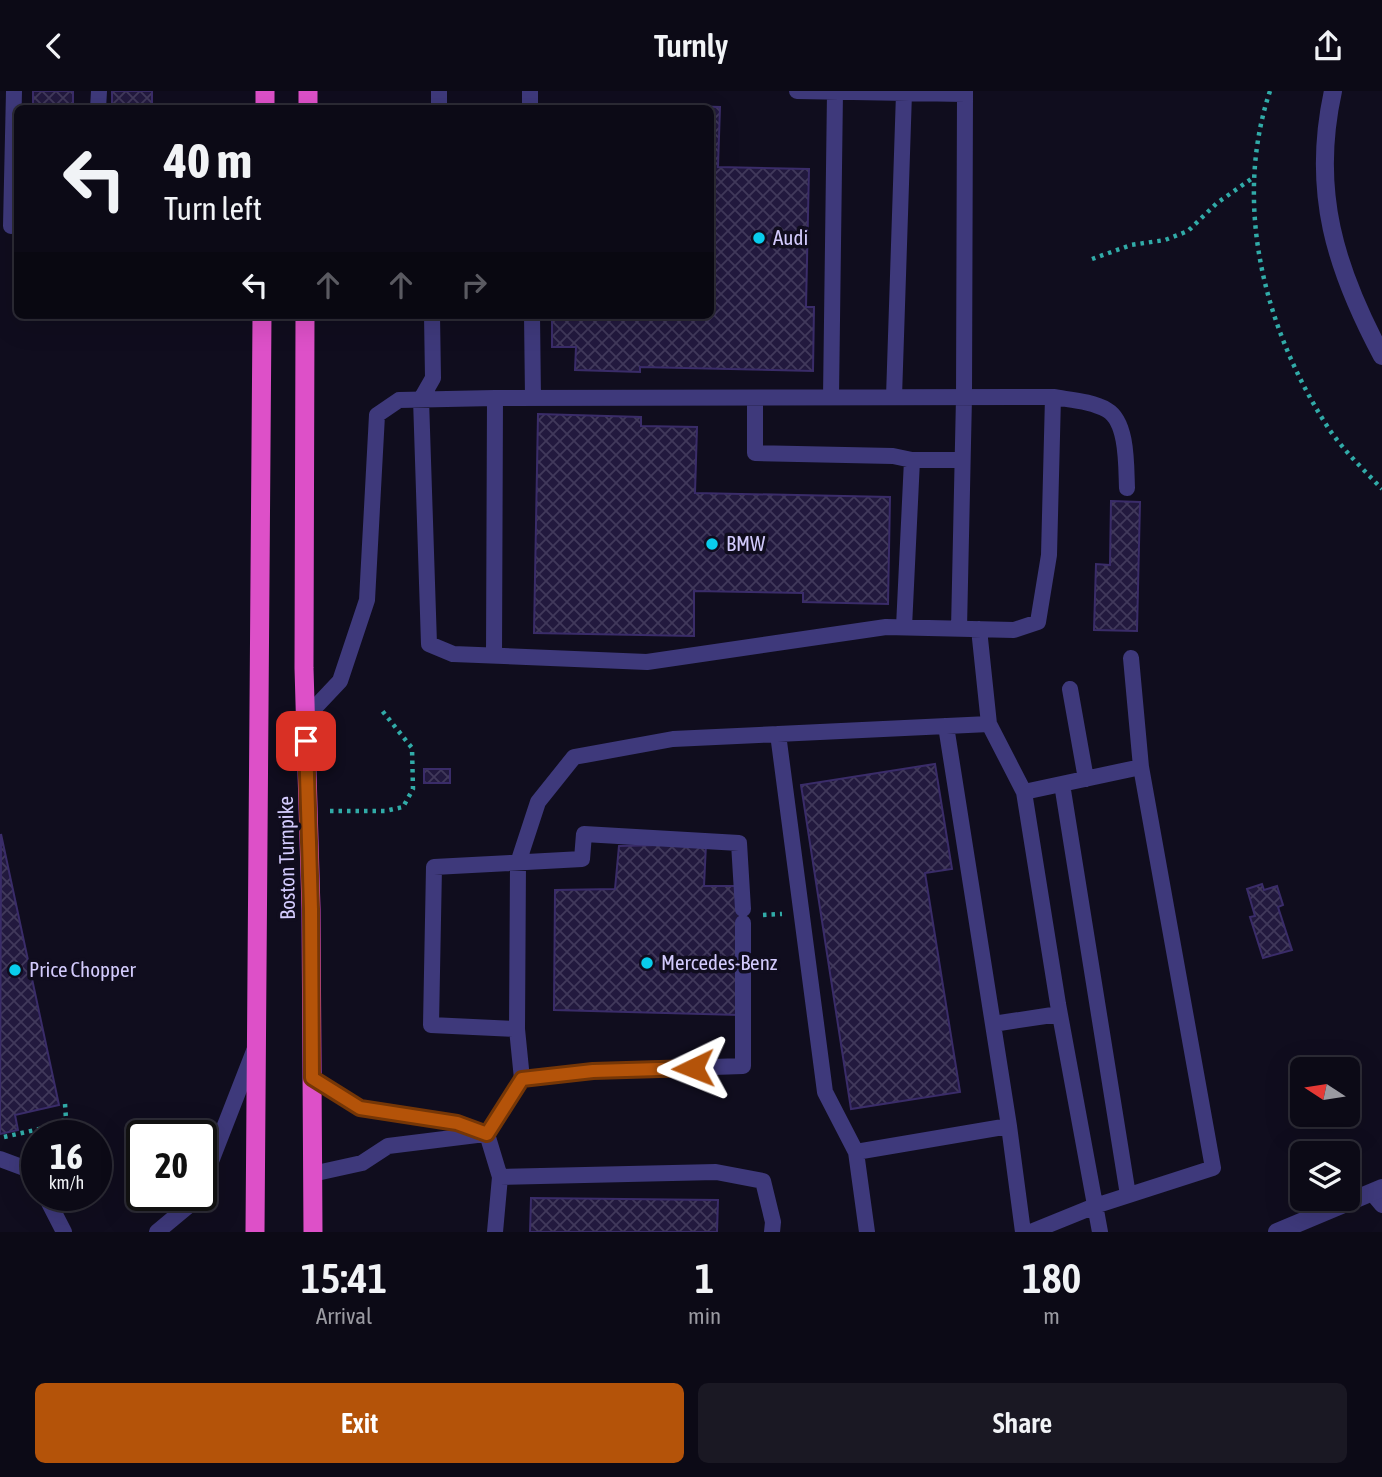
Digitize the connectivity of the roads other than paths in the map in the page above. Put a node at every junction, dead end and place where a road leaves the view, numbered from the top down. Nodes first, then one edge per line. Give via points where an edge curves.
1 (14, 91) edge
2 (797, 91) edge
3 (1333, 91) edge
4 (835, 92) edge
5 (965, 92) edge
6 (904, 93) junction
7 (10, 226) edge
8 (262, 319) edge
9 (305, 319) edge
10 (432, 319) edge
11 (532, 319) edge
12 (1382, 356) edge
13 (831, 397) junction
14 (894, 397) junction
15 (964, 397) junction
16 (1053, 397) junction
17 (495, 398) junction
18 (533, 398) junction
19 (755, 398) junction
20 (421, 399) junction
21 (912, 460) junction
22 (962, 460) junction
23 (1127, 488) dead end
24 (904, 627) junction
25 (959, 629) junction
26 (979, 629) junction
27 (494, 656) junction
28 (1131, 658) dead end
29 (1070, 689) dead end
30 (306, 717) junction
31 (989, 724) junction
32 (946, 726) junction
33 (778, 734) junction
34 (1141, 767) junction
35 (1086, 779) junction
36 (1062, 784) junction
37 (1024, 792) junction
38 (517, 863) junction
39 (1059, 1014) junction
40 (993, 1024) junction
41 (517, 1029) junction
42 (256, 1045) junction
43 (312, 1078) junction
44 (522, 1079) junction
45 (1009, 1126) junction
46 (487, 1134) junction
47 (217, 1146) edge
48 (856, 1152) junction
49 (0, 1159) edge
50 (21, 1167) edge
51 (312, 1174) junction
52 (500, 1177) junction
53 (1128, 1195) junction
54 (1379, 1195) edge
55 (1095, 1206) junction
56 (54, 1211) edge
57 (182, 1211) edge
58 (64, 1232) edge
59 (157, 1232) edge
60 (255, 1232) edge
61 (313, 1232) edge
62 (495, 1232) edge
63 (772, 1232) edge
64 (867, 1232) edge
65 (1023, 1232) edge
66 (1031, 1232) edge
67 (1100, 1232) edge
68 (1277, 1232) edge

1 - 7 lane
2 - 4 lane
3 - 12 street via 1327,119 1325,182 1330,231 1348,289
4 - 6 lane
4 - 13 lane
5 - 6 lane
5 - 15 lane
6 - 14 lane
8 - 42 highway, Boston Turnpike
9 - 30 highway, Boston Turnpike
10 - 20 lane via 433,378
11 - 18 lane
13 - 14 lane
13 - 19 lane
14 - 15 lane
15 - 16 lane
15 - 22 lane
16 - 23 lane via 1110,411 1123,435
16 - 26 lane via 1049,555 1038,622 1014,630
17 - 18 lane
17 - 20 lane
17 - 27 lane
18 - 19 lane
19 - 21 lane via 754,453
20 - 27 lane via 429,644 453,654
20 - 30 lane via 399,400 377,415 367,600 340,681
21 - 22 lane
21 - 24 lane
22 - 25 lane
24 - 25 lane
24 - 27 lane via 647,662
25 - 26 lane
26 - 31 lane
28 - 34 lane
29 - 35 lane
30 - 43 highway, Boston Turnpike
31 - 32 lane
31 - 37 lane
32 - 33 lane
32 - 40 lane
33 - 38 lane via 673,739 574,757 538,801
33 - 48 lane via 825,1092
34 - 35 lane
34 - 53 lane via 1213,1168
35 - 36 lane
36 - 37 lane
36 - 53 lane
37 - 39 lane
38 - 41 lane
38 - 41 lane via 434,867 432,1025
38 - 44 lane via 582,859 584,834 739,843 746,916 743,1066 593,1071
39 - 40 lane
39 - 55 lane
40 - 45 lane
41 - 44 lane
42 - 47 lane
42 - 60 highway, Boston Turnpike
43 - 46 lane via 360,1108 457,1123
43 - 51 highway, Boston Turnpike
44 - 46 lane
45 - 48 lane
45 - 65 lane
46 - 51 lane via 388,1146 362,1163
46 - 52 lane
48 - 64 lane
49 - 50 lane
51 - 61 highway, Boston Turnpike
52 - 62 lane
52 - 63 lane via 716,1172 763,1181
53 - 55 lane
54 - 68 street
55 - 66 lane
55 - 67 lane
56 - 58 lane
57 - 59 lane

